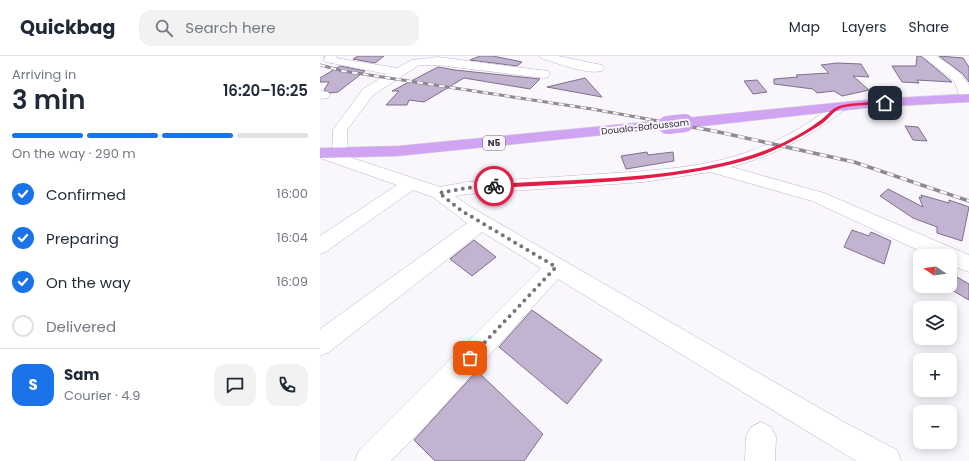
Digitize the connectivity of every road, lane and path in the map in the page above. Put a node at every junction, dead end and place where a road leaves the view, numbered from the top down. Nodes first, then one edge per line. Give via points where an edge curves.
1 (332, 56) edge
2 (545, 56) edge
3 (928, 56) edge
4 (507, 58) dead end
5 (489, 67) junction
6 (598, 68) dead end
7 (398, 72) junction
8 (544, 74) dead end
9 (968, 98) edge
10 (839, 107) junction
11 (326, 155) edge
12 (710, 167) junction
13 (411, 184) junction
14 (439, 193) junction
15 (481, 222) junction
16 (320, 246) edge
17 (969, 264) edge
18 (556, 267) junction
19 (320, 344) edge
20 (370, 461) edge
21 (886, 461) edge

1 - 7 street via 330,60 340,63
2 - 6 street
3 - 9 street via 958,78
4 - 5 street
5 - 7 street via 437,61 416,62
5 - 8 street
7 - 11 street via 368,92 340,130
9 - 10 highway, Douala-Bafoussam / N5
10 - 11 highway, Douala-Bafoussam / N5, bridge via 466,146
10 - 12 street via 803,134 768,151 743,160
11 - 13 street
12 - 14 street via 651,176 467,188
12 - 17 street via 818,197
13 - 14 street
13 - 16 street
14 - 15 street
15 - 18 street
15 - 19 street
18 - 20 street
18 - 21 street

